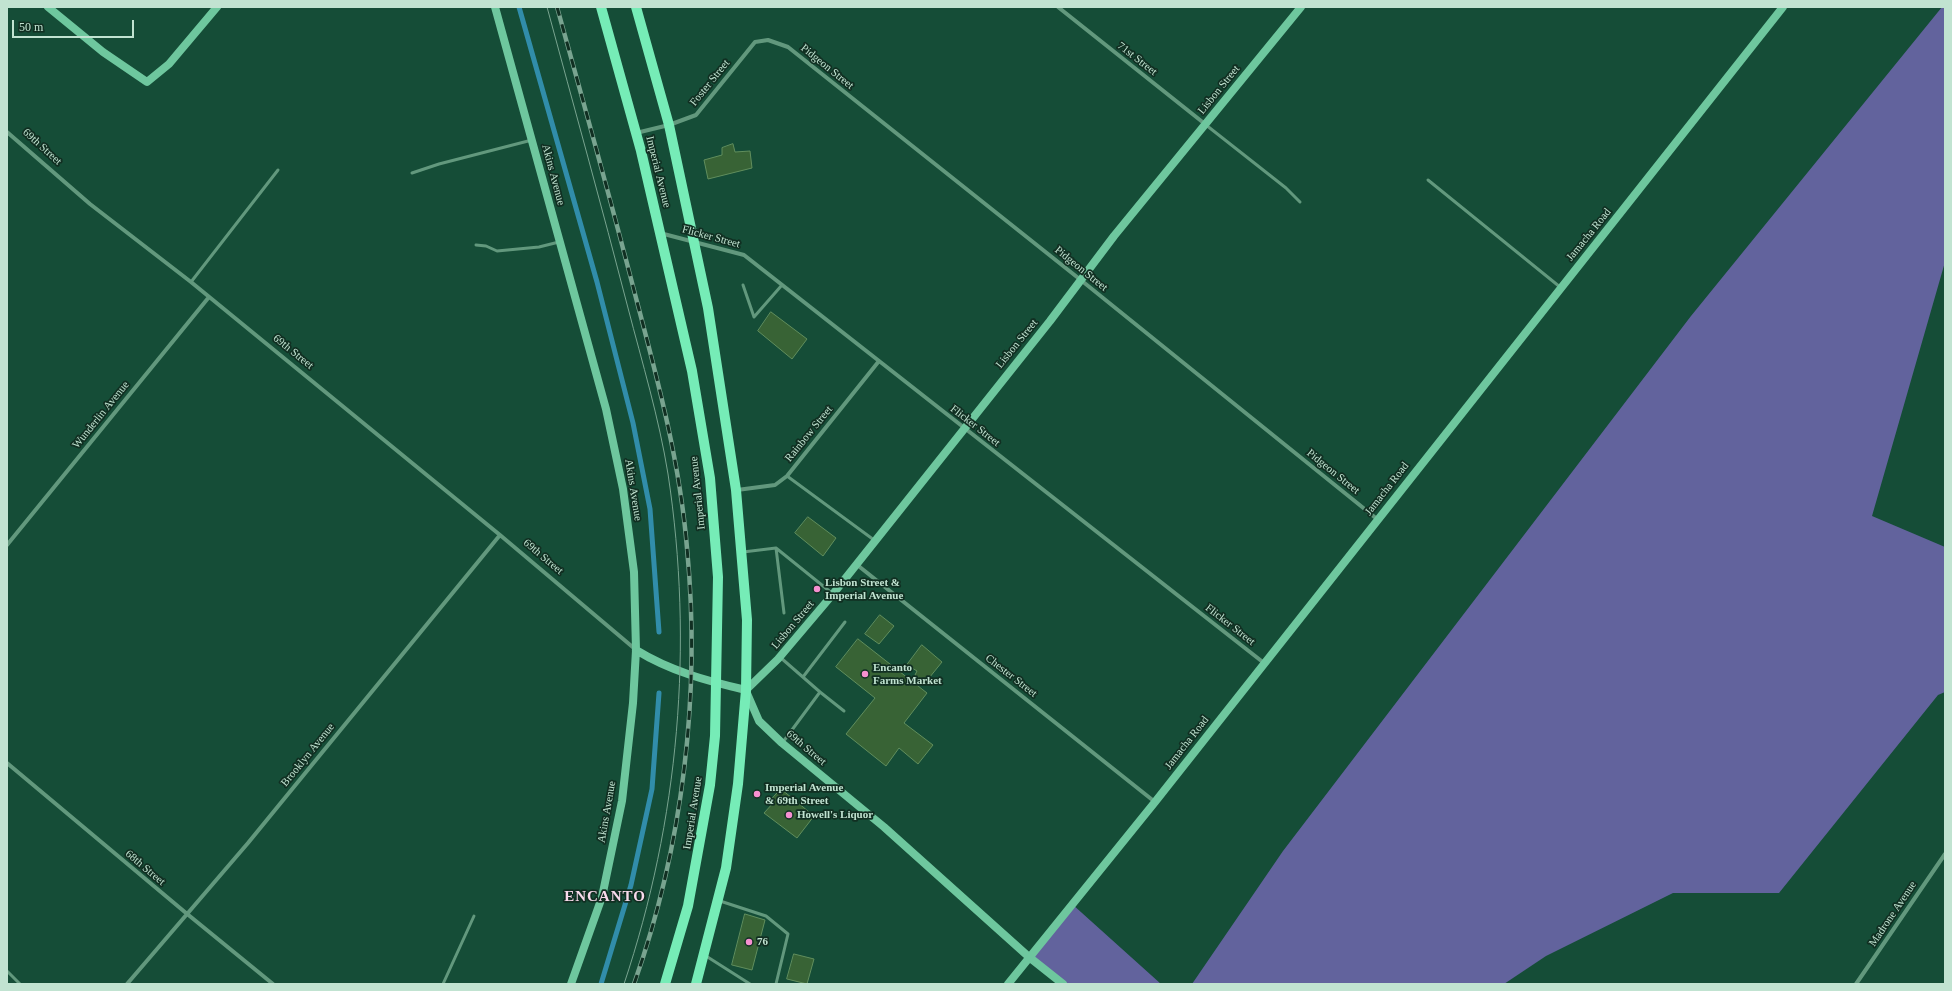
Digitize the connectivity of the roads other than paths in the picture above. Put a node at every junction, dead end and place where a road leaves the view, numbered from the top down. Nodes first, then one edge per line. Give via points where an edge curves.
1 (48, 7) edge
2 (217, 7) edge
3 (496, 7) edge
4 (601, 7) edge
5 (636, 7) edge
6 (1058, 7) edge
7 (1301, 7) edge
8 (1783, 7) edge
9 (768, 40) joint
10 (669, 125) junction
11 (1206, 125) junction
12 (7, 132) edge
13 (635, 133) junction
14 (532, 140) junction
15 (278, 170) dead end
16 (412, 173) dead end
17 (1428, 180) dead end
18 (1300, 202) dead end
19 (660, 233) junction
20 (559, 242) junction
21 (693, 242) junction
22 (476, 245) dead end
23 (1082, 281) junction
24 (191, 282) junction
25 (743, 285) dead end
26 (782, 285) junction
27 (1561, 288) junction
28 (209, 297) junction
29 (879, 361) junction
30 (964, 429) junction
31 (787, 476) junction
32 (736, 490) junction
33 (1377, 519) junction
34 (500, 535) junction
35 (875, 541) junction
36 (7, 545) edge
37 (776, 548) junction
38 (742, 552) junction
39 (856, 564) junction
40 (833, 594) junction
41 (784, 613) dead end
42 (845, 622) dead end
43 (636, 650) junction
44 (780, 657) junction
45 (1264, 663) junction
46 (803, 677) junction
47 (717, 683) junction
48 (746, 690) junction
49 (820, 692) junction
50 (844, 711) dead end
51 (782, 743) junction
52 (7, 764) edge
53 (1155, 802) junction
54 (1945, 854) edge
55 (718, 900) junction
56 (186, 914) junction
57 (474, 916) dead end
58 (705, 955) junction
59 (1029, 956) junction
60 (7, 971) edge
61 (20, 984) edge
62 (127, 984) edge
63 (273, 984) edge
64 (443, 984) edge
65 (571, 984) edge
66 (665, 984) edge
67 (696, 984) edge
68 (750, 984) edge
69 (776, 984) edge
70 (1008, 984) edge
71 (1063, 984) edge
72 (1856, 984) edge

1 - 2 street via 103,52 147,82 168,64
3 - 14 street, Akins Avenue
4 - 13 main road, Imperial Avenue
5 - 10 main road, Imperial Avenue
6 - 11 street, 71st Street
7 - 11 street, Lisbon Street
8 - 27 street, Jamacha Road
9 - 10 street, Foster Street via 755,42 696,115
9 - 23 street, Pidgeon Street via 788,47
10 - 13 street, Foster Street
10 - 21 main road, Imperial Avenue
11 - 18 lane
11 - 23 street, Lisbon Street via 1119,230
12 - 24 street, 69th Street via 90,204
13 - 19 main road, Imperial Avenue
14 - 16 lane
14 - 20 street, Akins Avenue
15 - 24 lane
17 - 27 lane
19 - 21 street, Flicker Street
19 - 47 main road, Imperial Avenue via 692,371 710,478 718,576
20 - 22 lane via 539,247 497,251
20 - 43 street, Akins Avenue via 606,409 623,489 634,572
21 - 26 street, Flicker Street via 744,256
21 - 32 main road, Imperial Avenue via 708,308
23 - 30 street, Lisbon Street
23 - 33 street, Pidgeon Street
24 - 28 street, 69th Street
25 - 26 lane via 754,317
26 - 29 street, Flicker Street
27 - 33 street, Jamacha Road
28 - 34 street, 69th Street
28 - 36 street, Wunderlin Avenue
29 - 30 street, Flicker Street
29 - 31 street, Rainbow Street
30 - 35 street, Lisbon Street
30 - 45 street, Flicker Street
31 - 32 street, Rainbow Street via 775,485
31 - 35 lane
32 - 38 main road, Imperial Avenue
33 - 45 street, Jamacha Road
34 - 43 street, 69th Street
34 - 56 street, Brooklyn Avenue via 248,843
35 - 39 street, Lisbon Street
37 - 38 lane
37 - 40 lane
37 - 41 lane
38 - 48 main road, Imperial Avenue via 747,620
39 - 40 street, Lisbon Street
39 - 53 street, Chester Street
40 - 44 street, Lisbon Street
42 - 46 lane
43 - 47 street, 69th Street via 672,669
43 - 65 street, Akins Avenue via 622,801 602,897
44 - 46 lane
44 - 48 street, Lisbon Street
45 - 53 street, Jamacha Road
46 - 49 lane
47 - 48 street, 69th Street
47 - 66 main road, Imperial Avenue via 710,785 688,906
48 - 51 street, 69th Street via 758,720
48 - 55 main road, Imperial Avenue via 738,784 726,868
49 - 50 lane
49 - 51 lane
51 - 59 street, 69th Street via 884,827
52 - 56 street, 68th Street
53 - 59 street, Jamacha Road
54 - 72 street, Madrone Avenue
55 - 58 main road, Imperial Avenue
55 - 69 lane via 766,916 788,934
56 - 62 street, Brooklyn Avenue
56 - 63 street, 68th Street
57 - 64 lane
58 - 67 main road, Imperial Avenue
58 - 68 lane
59 - 70 street, Jamacha Road
59 - 71 street, 69th Street
60 - 61 lane

